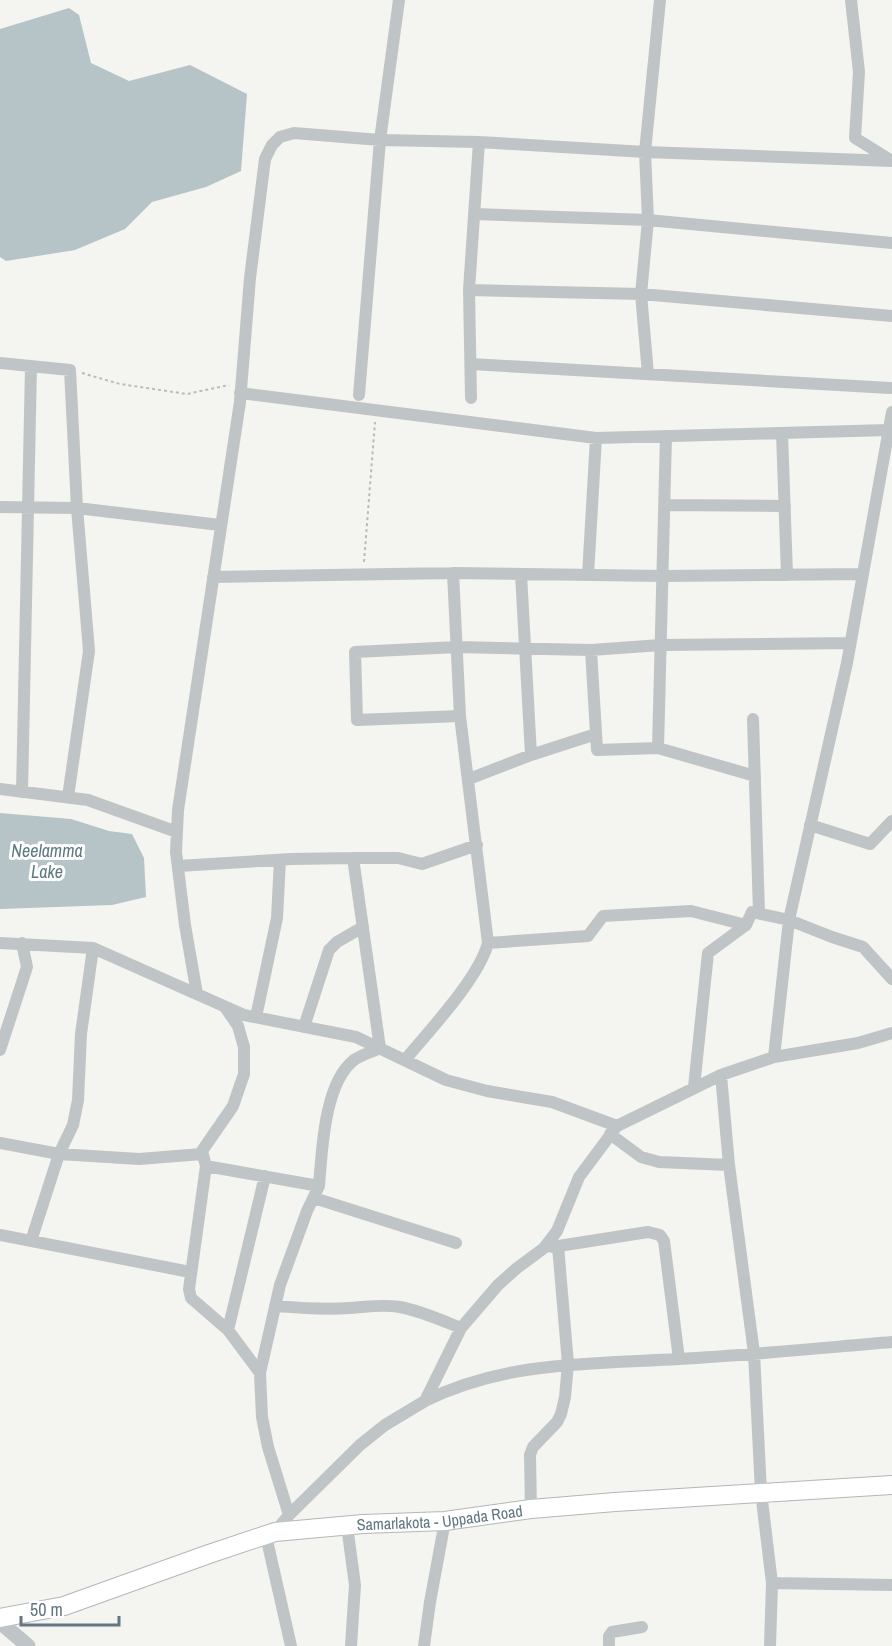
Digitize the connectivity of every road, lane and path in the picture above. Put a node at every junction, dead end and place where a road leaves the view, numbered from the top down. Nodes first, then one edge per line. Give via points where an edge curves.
1 (399, 0) edge
2 (660, 0) edge
3 (851, 0) edge
4 (380, 140) junction
5 (479, 142) junction
6 (645, 152) junction
7 (892, 161) edge
8 (475, 214) junction
9 (648, 220) junction
10 (892, 243) edge
11 (469, 290) junction
12 (641, 294) junction
13 (892, 316) edge
14 (0, 363) edge
15 (471, 364) junction
16 (31, 367) junction
17 (70, 370) junction
18 (648, 374) junction
19 (241, 388) junction
20 (890, 388) dead end
21 (359, 395) dead end
22 (471, 398) dead end
23 (375, 410) junction
24 (892, 412) edge
25 (889, 430) junction
26 (782, 433) junction
27 (666, 436) junction
28 (596, 438) junction
29 (889, 446) edge
30 (665, 505) junction
31 (784, 506) junction
32 (0, 507) edge
33 (30, 507) junction
34 (76, 508) junction
35 (220, 525) junction
36 (453, 573) junction
37 (363, 574) junction
38 (521, 574) junction
39 (863, 574) junction
40 (588, 575) junction
41 (786, 575) junction
42 (664, 576) junction
43 (213, 577) junction
44 (850, 643) junction
45 (661, 645) junction
46 (457, 647) junction
47 (525, 648) junction
48 (591, 650) junction
49 (460, 716) junction
50 (753, 719) dead end
51 (596, 734) junction
52 (658, 748) junction
53 (531, 755) junction
54 (755, 776) junction
55 (469, 779) junction
56 (0, 789) edge
57 (22, 792) junction
58 (68, 797) junction
59 (892, 821) edge
60 (810, 825) junction
61 (177, 832) junction
62 (477, 844) junction
63 (353, 858) junction
64 (280, 860) junction
65 (178, 866) junction
66 (759, 913) junction
67 (789, 920) junction
68 (746, 925) junction
69 (363, 927) junction
70 (0, 943) edge
71 (22, 943) junction
72 (488, 943) junction
73 (93, 948) junction
74 (892, 979) edge
75 (196, 994) junction
76 (225, 1006) junction
77 (256, 1017) junction
78 (304, 1027) junction
79 (892, 1033) edge
80 (380, 1048) junction
81 (0, 1050) edge
82 (774, 1057) junction
83 (405, 1060) junction
84 (721, 1075) junction
85 (694, 1087) junction
86 (613, 1130) junction
87 (0, 1143) edge
88 (59, 1154) junction
89 (204, 1160) junction
90 (729, 1165) junction
91 (265, 1176) junction
92 (319, 1186) junction
93 (314, 1198) junction
94 (0, 1235) edge
95 (31, 1241) junction
96 (456, 1243) dead end
97 (558, 1246) junction
98 (544, 1248) junction
99 (190, 1272) junction
100 (275, 1306) junction
101 (461, 1328) junction
102 (228, 1330) junction
103 (892, 1342) edge
104 (754, 1353) junction
105 (679, 1359) junction
106 (568, 1364) junction
107 (260, 1373) junction
108 (425, 1401) junction
109 (892, 1485) edge
110 (761, 1492) junction
111 (531, 1509) junction
112 (289, 1515) junction
113 (445, 1521) junction
114 (347, 1526) junction
115 (271, 1534) junction
116 (772, 1583) junction
117 (892, 1585) edge
118 (0, 1620) edge
119 (642, 1627) dead end
120 (28, 1646) edge
121 (291, 1646) edge
122 (351, 1646) edge
123 (424, 1646) edge
124 (609, 1646) edge
125 (770, 1646) edge

1 - 4 street
2 - 6 street
3 - 7 street via 859,72 855,138
4 - 5 street
4 - 19 street via 294,133 280,137 272,145 265,159
4 - 21 street
5 - 6 street
5 - 8 street
6 - 7 street
6 - 9 street
8 - 9 street
8 - 11 street
9 - 10 street
9 - 12 street
11 - 12 street
11 - 15 street
12 - 13 street
12 - 18 street
14 - 16 street
15 - 18 street
15 - 22 street
16 - 17 street
16 - 33 street
17 - 19 path via 120,384 187,394
17 - 34 street
18 - 20 street
19 - 23 street
19 - 35 street
23 - 28 street
23 - 37 path
24 - 25 street
25 - 26 street
25 - 29 street
26 - 27 street
26 - 31 street
27 - 28 street
27 - 30 street
28 - 40 street
29 - 39 street
30 - 31 street
30 - 42 street
31 - 41 street
32 - 33 street
33 - 34 street
33 - 57 street
34 - 35 street
34 - 58 street via 89,651
35 - 43 street
36 - 37 street
36 - 38 street
36 - 46 street
37 - 43 street
38 - 40 street
38 - 47 street
39 - 41 street
39 - 44 street
40 - 42 street
41 - 42 street
42 - 45 street
43 - 61 street via 177,810
44 - 45 street
44 - 60 street
45 - 48 street
45 - 52 street
46 - 47 street
46 - 49 street
46 - 49 street via 355,652 357,720
47 - 48 street
47 - 53 street
48 - 51 street
49 - 55 street
50 - 54 street
51 - 52 street via 597,750
51 - 53 street
52 - 54 street
53 - 55 street
54 - 66 street
55 - 62 street
56 - 57 street
57 - 58 street
58 - 61 street via 88,800
59 - 60 street via 870,844
60 - 67 street
61 - 65 street
62 - 63 street via 422,864 398,858
62 - 72 street
63 - 64 street
63 - 69 street
64 - 65 street
64 - 77 street via 277,918
65 - 75 street
66 - 67 street
66 - 68 street via 752,912
67 - 74 street via 863,946
67 - 82 street
68 - 72 street via 691,911 603,916 588,936
68 - 85 street via 708,953
69 - 78 street via 329,950
69 - 80 street
70 - 71 street
71 - 73 street
71 - 81 street via 27,967
72 - 83 street via 484,956 455,998
73 - 75 street
73 - 88 street via 74,1125
75 - 76 street
76 - 77 street
76 - 89 street via 238,1026 244,1047 244,1074 233,1106 208,1142
77 - 78 street
78 - 80 street via 356,1037
79 - 82 street via 858,1043
80 - 83 street
80 - 92 street via 354,1060 339,1079 330,1103
82 - 84 street
83 - 86 street via 446,1080 552,1102
84 - 85 street
84 - 90 street
85 - 86 street
86 - 90 street via 641,1156 659,1162
86 - 98 street via 579,1177 557,1231
87 - 88 street
88 - 89 street
88 - 95 street
89 - 91 street
89 - 99 street
90 - 104 street
91 - 92 street
91 - 102 street
92 - 93 street
93 - 96 street
93 - 100 street
94 - 95 street
95 - 99 street
97 - 98 street
97 - 105 street via 648,1232 660,1235 664,1241
97 - 106 street
98 - 101 street via 498,1285
99 - 102 street via 191,1298
100 - 101 street via 400,1307
100 - 107 street
101 - 108 street
102 - 107 street
103 - 104 street
104 - 105 street
104 - 110 street
105 - 106 street
106 - 108 street via 498,1374 446,1390
106 - 111 street via 561,1414 530,1455
107 - 112 street via 268,1447
108 - 112 street via 360,1445
109 - 110 main road, Samarlakota - Uppada Road
110 - 111 main road, Samarlakota - Uppada Road
110 - 116 street
111 - 113 main road, Samarlakota - Uppada Road
112 - 115 street
113 - 114 main road, Samarlakota - Uppada Road
113 - 123 street
114 - 115 main road, Samarlakota - Uppada Road
114 - 122 street via 355,1585
115 - 118 main road, Samarlakota - Uppada Road via 64,1606
115 - 121 street
116 - 117 street
116 - 125 street
118 - 120 street
119 - 124 street via 612,1632

